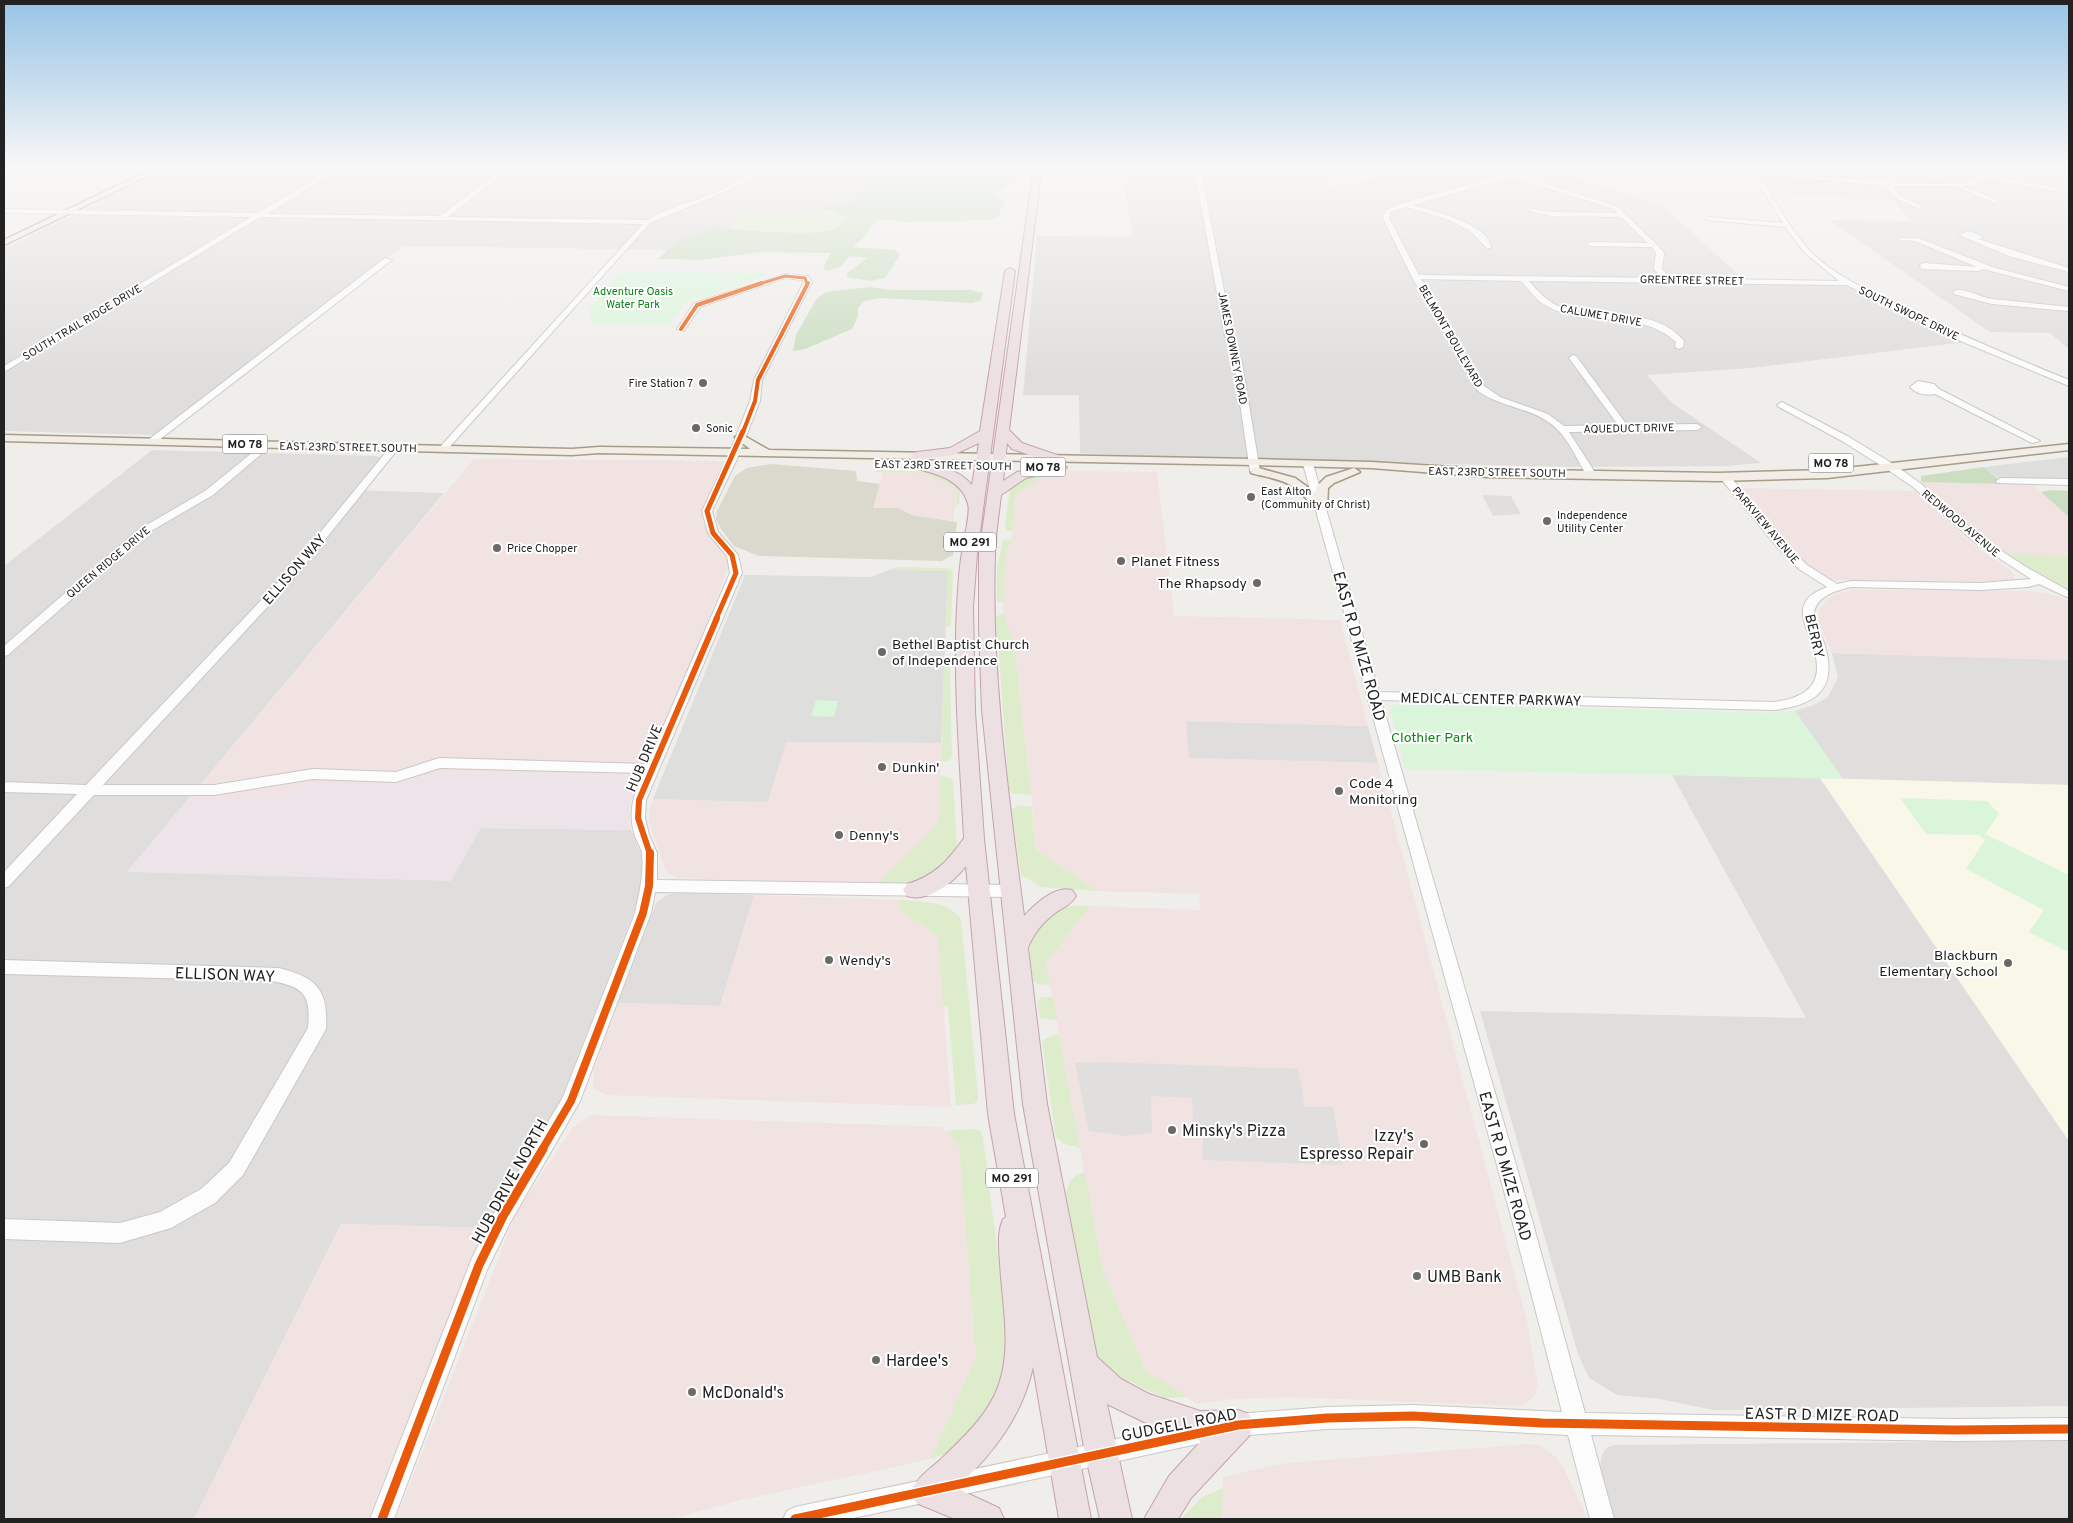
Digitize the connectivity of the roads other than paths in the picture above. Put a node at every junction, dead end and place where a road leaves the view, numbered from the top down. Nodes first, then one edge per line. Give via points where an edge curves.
1 (225, 237) edge
2 (632, 237) edge
3 (1028, 237) edge
4 (1210, 237) edge
5 (1396, 237) edge
6 (1483, 237) edge
7 (1647, 237) edge
8 (1796, 237) edge
9 (1970, 238) dead end
10 (8, 239) edge
11 (1920, 241) dead end
12 (4, 243) edge
13 (1590, 244) dead end
14 (1655, 245) junction
15 (1489, 247) dead end
16 (388, 260) dead end
17 (1011, 264) dead end
18 (1942, 268) dead end
19 (1989, 269) junction
20 (2069, 270) edge
21 (1416, 276) junction
22 (1523, 278) junction
23 (1668, 280) junction
24 (1848, 283) junction
25 (2069, 289) edge
26 (1979, 298) dead end
27 (2069, 309) edge
28 (681, 329) dead end
29 (1678, 347) dead end
30 (1573, 358) dead end
31 (2030, 367) junction
32 (4, 369) edge
33 (2068, 381) edge
34 (2051, 382) junction
35 (1936, 391) dead end
36 (2069, 391) edge
37 (1782, 405) dead end
38 (1697, 427) dead end
39 (1562, 429) junction
40 (1625, 429) junction
41 (1003, 431) junction
42 (985, 434) junction
43 (741, 437) junction
44 (4, 438) edge
45 (2069, 438) edge
46 (2035, 441) junction
47 (151, 442) junction
48 (267, 445) junction
49 (2069, 447) edge
50 (394, 448) junction
51 (443, 449) junction
52 (768, 453) junction
53 (734, 456) junction
54 (916, 460) junction
55 (1883, 461) junction
56 (982, 462) junction
57 (1000, 462) junction
58 (1056, 463) junction
59 (1254, 467) junction
60 (1309, 468) junction
61 (1894, 468) junction
62 (1403, 469) junction
63 (1354, 472) junction
64 (1591, 474) junction
65 (1725, 476) junction
66 (2001, 481) dead end
67 (2069, 482) edge
68 (996, 492) junction
69 (976, 505) junction
70 (1320, 505) junction
71 (2040, 580) junction
72 (1835, 587) junction
73 (2069, 595) edge
74 (4, 652) edge
75 (1375, 696) junction
76 (1607, 702) joint
77 (653, 769) junction
78 (4, 787) edge
79 (92, 790) junction
80 (974, 839) junction
81 (4, 882) edge
82 (649, 886) junction
83 (914, 890) junction
84 (978, 891) junction
85 (1010, 891) junction
86 (1065, 896) dead end
87 (1017, 950) junction
88 (4, 968) edge
89 (1014, 1192) junction
90 (4, 1229) edge
91 (1084, 1364) junction
92 (1575, 1422) junction
93 (1238, 1425) junction
94 (2069, 1428) edge
95 (1101, 1453) junction
96 (1064, 1463) junction
97 (927, 1492) junction
98 (382, 1519) edge
99 (795, 1519) edge
100 (988, 1519) edge
101 (1075, 1519) edge
102 (1116, 1519) edge
103 (1160, 1519) edge
104 (1602, 1519) edge

1 - 32 street, SOUTH TRAIL RIDGE DRIVE
2 - 51 street
3 - 41 highway, MO 291
4 - 59 street, JAMES DOWNEY ROAD via 1228,332 1238,363
5 - 21 street, BELMONT BOULEVARD
6 - 15 street
7 - 14 street
8 - 24 street, SOUTH SWOPE DRIVE via 1807,252
9 - 20 street
10 - 12 main road
11 - 19 street
13 - 14 street
14 - 23 street via 1660,253 1658,269
16 - 47 street
17 - 42 highway, MO 291
18 - 19 street
19 - 25 street
21 - 22 street, GREENTREE STREET
21 - 39 street, BELMONT BOULEVARD via 1480,388 1497,400 1552,420
22 - 23 street, GREENTREE STREET
22 - 29 street, CALUMET DRIVE via 1552,306 1648,323 1675,335 1680,342
23 - 24 street, GREENTREE STREET
24 - 31 street, SOUTH SWOPE DRIVE via 1961,338
26 - 27 street
28 - 43 street via 697,305 781,277 805,278 808,282 758,380 755,401
30 - 40 street
31 - 33 street, SOUTH SWOPE DRIVE
31 - 34 street, SOUTH SWOPE DRIVE
33 - 34 street
34 - 36 street, SOUTH SWOPE DRIVE
35 - 46 street
37 - 55 street, REDWOOD AVENUE
38 - 40 street, AQUEDUCT DRIVE
39 - 40 street, AQUEDUCT DRIVE
39 - 64 street, BELMONT BOULEVARD
41 - 57 highway, MO 291
41 - 58 highway via 1017,446
42 - 54 highway via 953,451
42 - 56 highway, MO 291
43 - 52 main road via 750,446
43 - 53 street
44 - 47 main road, EAST 23RD STREET SOUTH / MO 78
45 - 46 main road, MO 78
46 - 55 main road, MO 78
47 - 48 main road, EAST 23RD STREET SOUTH / MO 78
48 - 50 main road, EAST 23RD STREET SOUTH / MO 78
48 - 74 street, QUEEN RIDGE DRIVE via 209,494 142,532
49 - 61 main road, MO 78
50 - 51 main road, EAST 23RD STREET SOUTH / MO 78
50 - 79 street, ELLISON WAY via 291,575
51 - 53 main road, EAST 23RD STREET SOUTH / MO 78 via 587,455
52 - 53 main road, EAST 23RD STREET SOUTH / MO 78
52 - 54 main road, EAST 23RD STREET SOUTH / MO 78
53 - 54 main road, EAST 23RD STREET SOUTH / MO 78
53 - 77 street, HUB DRIVE via 707,511 713,533 732,555 736,573
54 - 56 main road, EAST 23RD STREET SOUTH / MO 78
54 - 69 highway via 960,480
55 - 61 street, REDWOOD AVENUE
55 - 64 main road, MO 78
56 - 57 main road, EAST 23RD STREET SOUTH / MO 78
56 - 69 highway, MO 291
57 - 58 main road, EAST 23RD STREET SOUTH / MO 78
57 - 68 highway, MO 291
58 - 59 main road, EAST 23RD STREET SOUTH / MO 78
58 - 68 highway via 1022,475
59 - 60 main road, EAST 23RD STREET SOUTH / MO 78
59 - 70 main road via 1299,483
60 - 62 main road, EAST 23RD STREET SOUTH / MO 78 via 1371,466
60 - 63 main road, EAST 23RD STREET SOUTH / MO 78
60 - 70 street, EAST R D MIZE ROAD
61 - 65 main road, MO 78 via 1826,474
61 - 71 street, REDWOOD AVENUE via 1977,539
62 - 63 main road, EAST 23RD STREET SOUTH / MO 78
62 - 64 main road, EAST 23RD STREET SOUTH / MO 78
63 - 70 main road via 1330,480 1322,487
64 - 65 main road, MO 78 via 1624,477
65 - 72 street, PARKVIEW AVENUE via 1788,553 1802,567
66 - 67 street
68 - 85 highway, MO 291 via 988,554 987,626 991,710
69 - 80 highway, MO 291 via 965,607 966,712
70 - 75 street, EAST R D MIZE ROAD
71 - 72 street, BERRY via 2036,584 2008,586 1865,583
71 - 73 street, REDWOOD AVENUE
72 - 76 street, BERRY via 1817,595 1808,608 1822,671 1819,688 1807,699 1774,706
75 - 76 street, MEDICAL CENTER PARKWAY
75 - 92 street, EAST R D MIZE ROAD via 1522,1220
77 - 79 street via 439,763 396,777 313,774 214,790
77 - 82 street, HUB DRIVE via 640,800 638,818 650,854
78 - 79 street
79 - 81 street, ELLISON WAY
80 - 83 highway via 948,875
80 - 84 highway, MO 291
82 - 83 street
82 - 98 street, HUB DRIVE NORTH via 643,913 571,1101 479,1265
83 - 84 street
84 - 85 street
84 - 89 highway, MO 291 via 1001,1114
85 - 87 highway, MO 291
86 - 87 highway via 1034,918 1022,932
87 - 91 highway, MO 291 via 1035,1104
88 - 90 street, ELLISON WAY via 272,974 290,977 305,985 318,1006 317,1029 236,1169 208,1196 164,1221 120,1233
89 - 96 highway, MO 291
89 - 97 highway via 1012,1248 1020,1336 1016,1380 994,1425 955,1468
91 - 93 highway via 1110,1390 1144,1407 1200,1426
91 - 95 highway, MO 291
92 - 93 street, GUDGELL ROAD via 1414,1416
92 - 94 street, EAST R D MIZE ROAD via 1954,1430
92 - 104 street
93 - 95 street, GUDGELL ROAD
93 - 103 highway via 1180,1487
95 - 96 street, GUDGELL ROAD
95 - 102 highway, MO 291
96 - 97 street, GUDGELL ROAD
96 - 101 highway, MO 291
97 - 99 street, GUDGELL ROAD
97 - 100 highway

